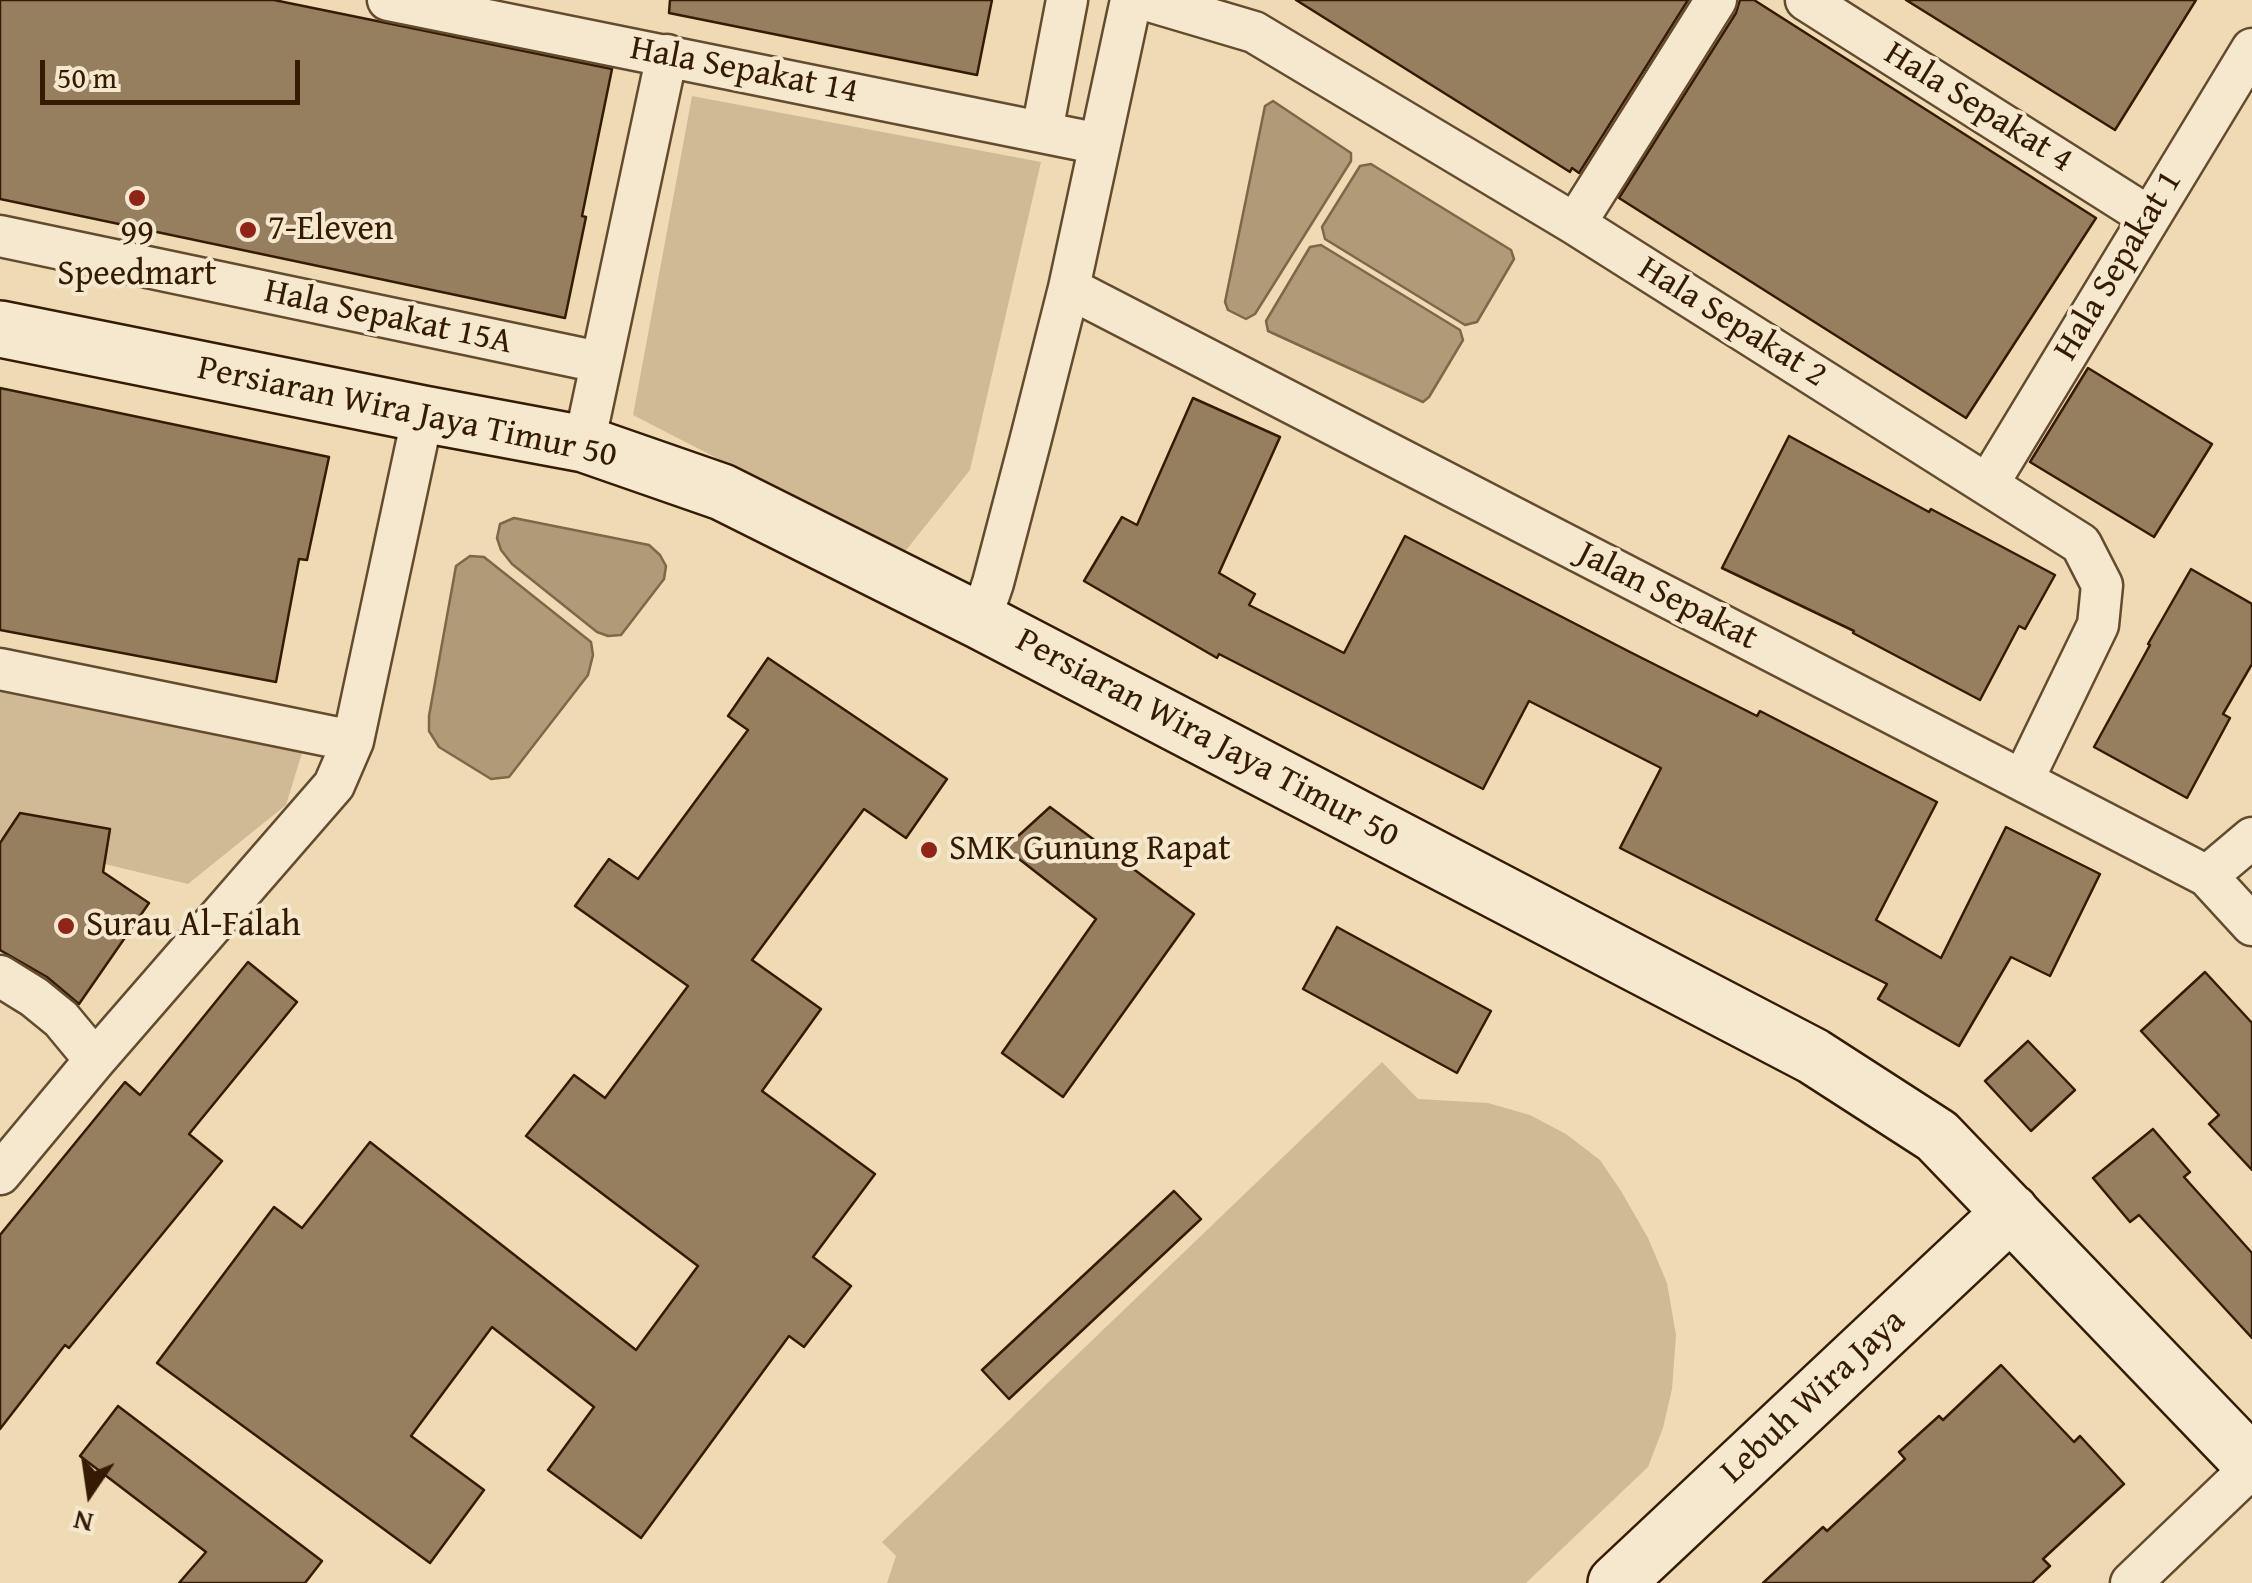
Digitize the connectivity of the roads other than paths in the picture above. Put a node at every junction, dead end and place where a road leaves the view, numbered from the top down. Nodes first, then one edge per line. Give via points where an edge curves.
1 (388, 0) edge
2 (1067, 0) edge
3 (1131, 0) edge
4 (1146, 0) edge
5 (1716, 0) edge
6 (1806, 0) edge
7 (2252, 49) edge
8 (667, 56) junction
9 (1042, 131) junction
10 (1100, 144) junction
11 (2149, 216) junction
12 (1575, 224) junction
13 (0, 236) edge
14 (1069, 288) junction
15 (0, 329) edge
16 (600, 362) junction
17 (423, 414) junction
18 (584, 444) junction
19 (1988, 484) junction
20 (980, 620) junction
21 (0, 669) edge
22 (353, 742) junction
23 (2023, 780) junction
24 (2252, 838) edge
25 (2207, 876) junction
26 (2252, 925) edge
27 (0, 976) edge
28 (95, 1060) junction
29 (0, 1174) edge
30 (2011, 1212) junction
31 (2252, 1466) edge
32 (1616, 1583) edge
33 (2131, 1583) edge

1 - 8 street, Hala Sepakat 14
2 - 9 street
3 - 10 street
4 - 12 street, Hala Sepakat 2 via 1254,32
5 - 12 street
6 - 11 street, Hala Sepakat 4
7 - 11 street, Hala Sepakat 1
8 - 9 street, Hala Sepakat 14
8 - 16 street
9 - 10 street, Hala Sepakat 14
10 - 14 street
11 - 19 street, Hala Sepakat 1
12 - 19 street, Hala Sepakat 2
13 - 16 street, Hala Sepakat 15A
14 - 20 street
14 - 23 street, Jalan Sepakat
15 - 17 street, Persiaran Wira Jaya Timur 50
16 - 18 street
17 - 18 street, Persiaran Wira Jaya Timur 50
17 - 22 street
18 - 20 street, Persiaran Wira Jaya Timur 50 via 722,492
19 - 23 street, Hala Sepakat 2 via 2080,544 2102,585 2098,625
20 - 30 street, Persiaran Wira Jaya Timur 50 via 1812,1056 1938,1136
21 - 22 street
22 - 28 street via 334,785
23 - 25 street, Jalan Sepakat
24 - 25 street
25 - 26 street, Jalan Sepakat
27 - 28 street via 61,1019
28 - 29 street
30 - 31 street, Persiaran Wira Jaya Timur 50
30 - 32 street, Lebuh Wira Jaya
31 - 33 street

